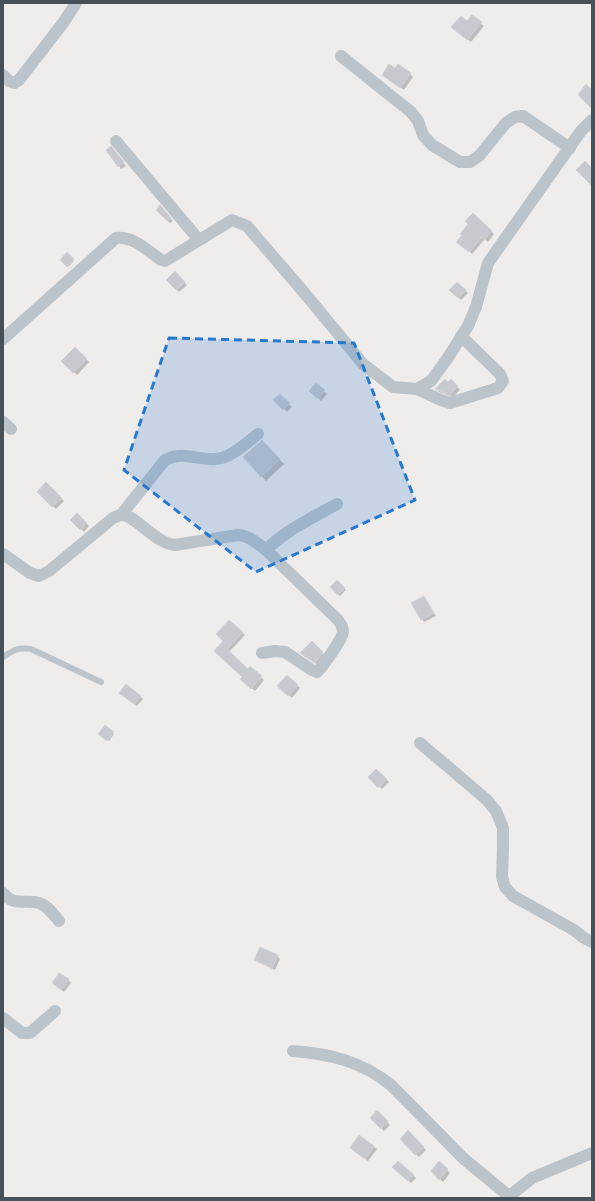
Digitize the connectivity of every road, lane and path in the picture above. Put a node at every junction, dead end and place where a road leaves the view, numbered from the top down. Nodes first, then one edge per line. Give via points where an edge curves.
1 (76, 3) edge
2 (341, 56) dead end
3 (3, 75) edge
4 (592, 120) edge
5 (116, 141) dead end
6 (570, 148) junction
7 (199, 240) junction
8 (461, 336) junction
9 (3, 339) edge
10 (417, 389) junction
11 (258, 434) dead end
12 (337, 504) dead end
13 (121, 515) junction
14 (266, 550) junction
15 (3, 554) edge
16 (262, 654) dead end
17 (3, 657) edge
18 (101, 682) dead end
19 (420, 743) dead end
20 (3, 893) edge
21 (59, 921) dead end
22 (592, 942) edge
23 (55, 1011) dead end
24 (3, 1018) edge
25 (293, 1051) dead end
26 (592, 1153) edge
27 (508, 1197) edge

1 - 3 street via 19,80 14,83
2 - 6 street via 411,112 418,121 423,135 432,145 460,162 470,162 479,156 506,123 515,117 523,116
4 - 6 street
5 - 7 street
6 - 8 street via 488,263 476,307
7 - 9 street via 165,261 131,239 116,238
7 - 10 street via 232,220 246,226 363,364 393,387
8 - 10 street via 431,381
8 - 10 street via 500,374 503,381 498,388 450,403
11 - 13 street via 226,457 216,460 180,455 165,460
12 - 14 street via 287,532
13 - 14 street via 129,517 166,544 238,535 255,540
13 - 15 street via 113,518 49,571 39,576 30,573
14 - 16 street via 338,620 343,631 341,638 317,672 285,652
17 - 18 lane via 21,648 31,649
19 - 22 street via 487,800 496,811 503,828 502,876 505,887 513,896
20 - 21 street via 8,899 39,903 49,909
23 - 24 street via 30,1033 22,1034
25 - 27 street via 344,1060 377,1074
26 - 27 street via 532,1178

